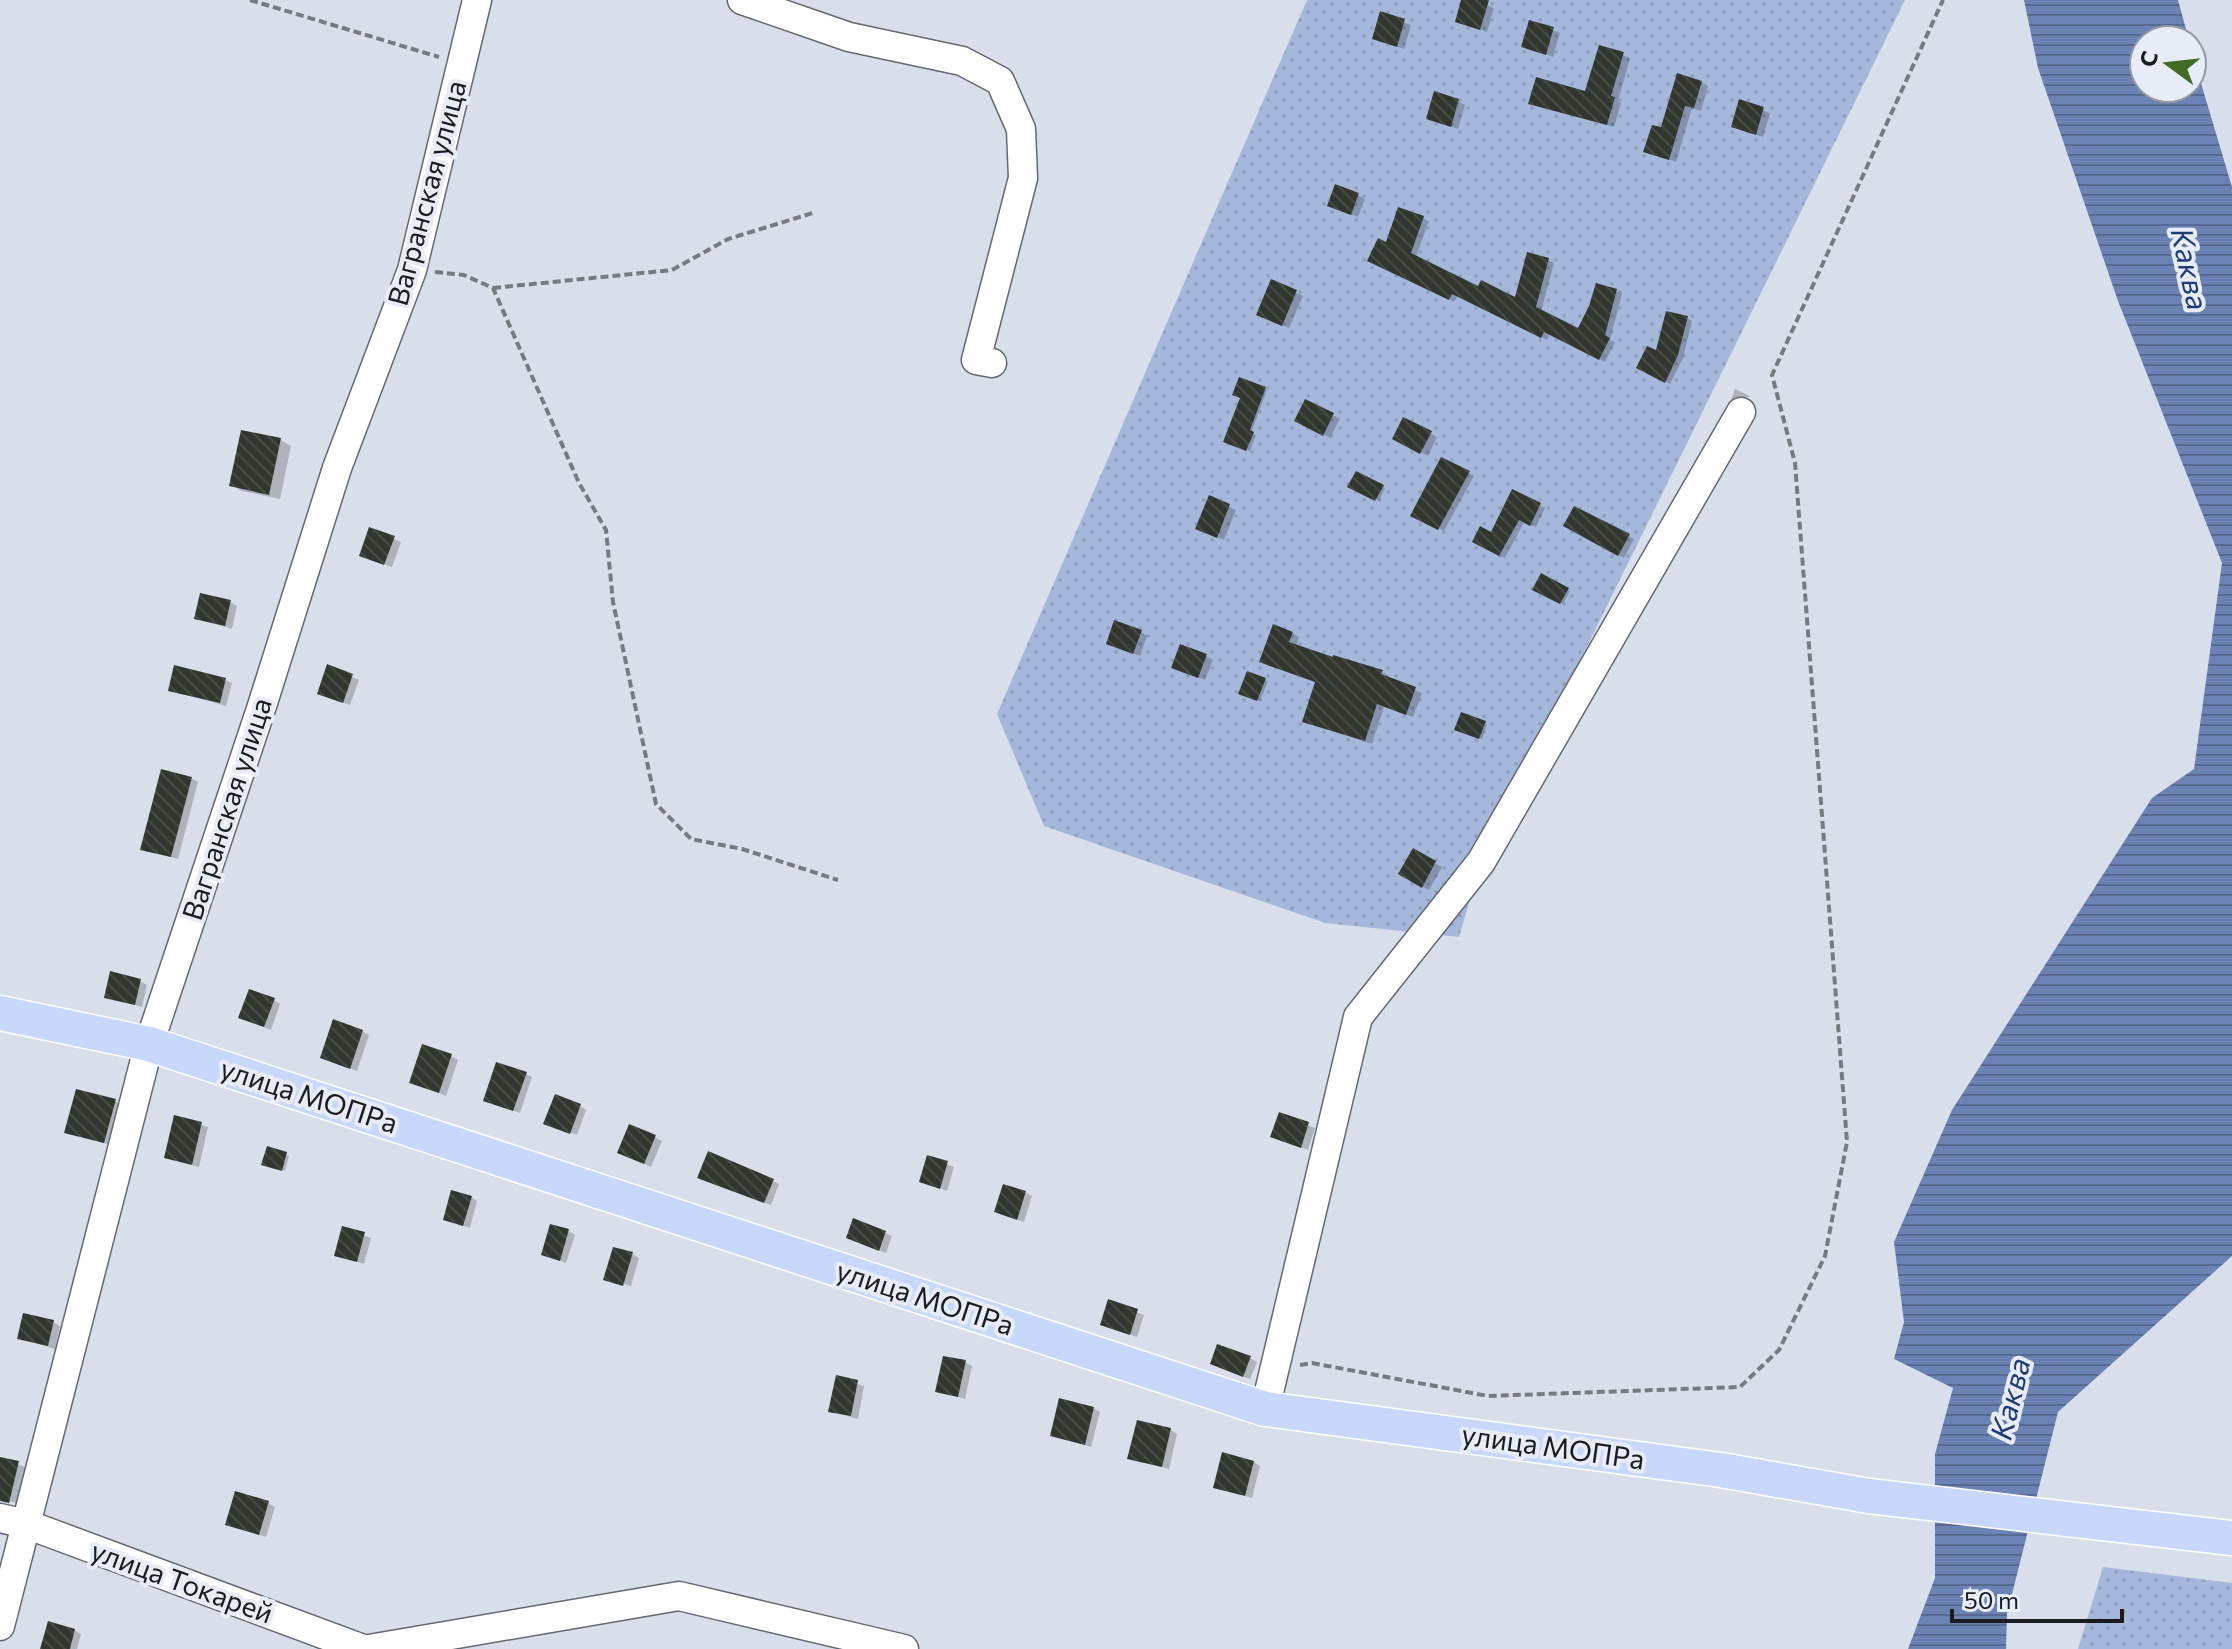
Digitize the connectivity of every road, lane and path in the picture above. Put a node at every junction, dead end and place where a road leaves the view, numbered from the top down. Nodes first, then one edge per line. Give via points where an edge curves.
1 (250, 0) edge
2 (477, 0) edge
3 (742, 0) edge
4 (1943, 0) edge
5 (461, 63) junction
6 (816, 212) dead end
7 (412, 270) junction
8 (493, 288) junction
9 (992, 363) dead end
10 (1741, 412) dead end
11 (838, 880) dead end
12 (0, 1013) edge
13 (149, 1044) junction
14 (1274, 1369) junction
15 (1265, 1409) junction
16 (13, 1521) edge
17 (2232, 1538) edge
18 (0, 1626) edge
19 (366, 1649) edge
20 (904, 1649) edge

1 - 5 path
2 - 5 street, Вагранская улица
3 - 9 street via 849,37 962,61 1000,81 1021,129 1023,178 976,360
4 - 14 path via 1772,375 1795,463 1847,1142 1825,1256 1786,1337 1740,1387 1488,1396 1312,1363
5 - 7 street, Вагранская улица
6 - 8 path via 728,239 672,270
7 - 8 path via 464,275
7 - 13 street, Вагранская улица via 337,468
8 - 11 path via 579,483 606,530 613,602 656,804 691,839 742,849
10 - 14 street via 1481,862 1358,1017
12 - 13 main road, улица МОПРа
13 - 15 main road, улица МОПРа
13 - 16 street, Вагранская улица
14 - 15 street
15 - 17 main road, улица МОПРа via 1721,1470 1869,1496
16 - 18 street, Вагранская улица
16 - 19 street, улица Токарей
19 - 20 street, улица Токарей via 679,1596

